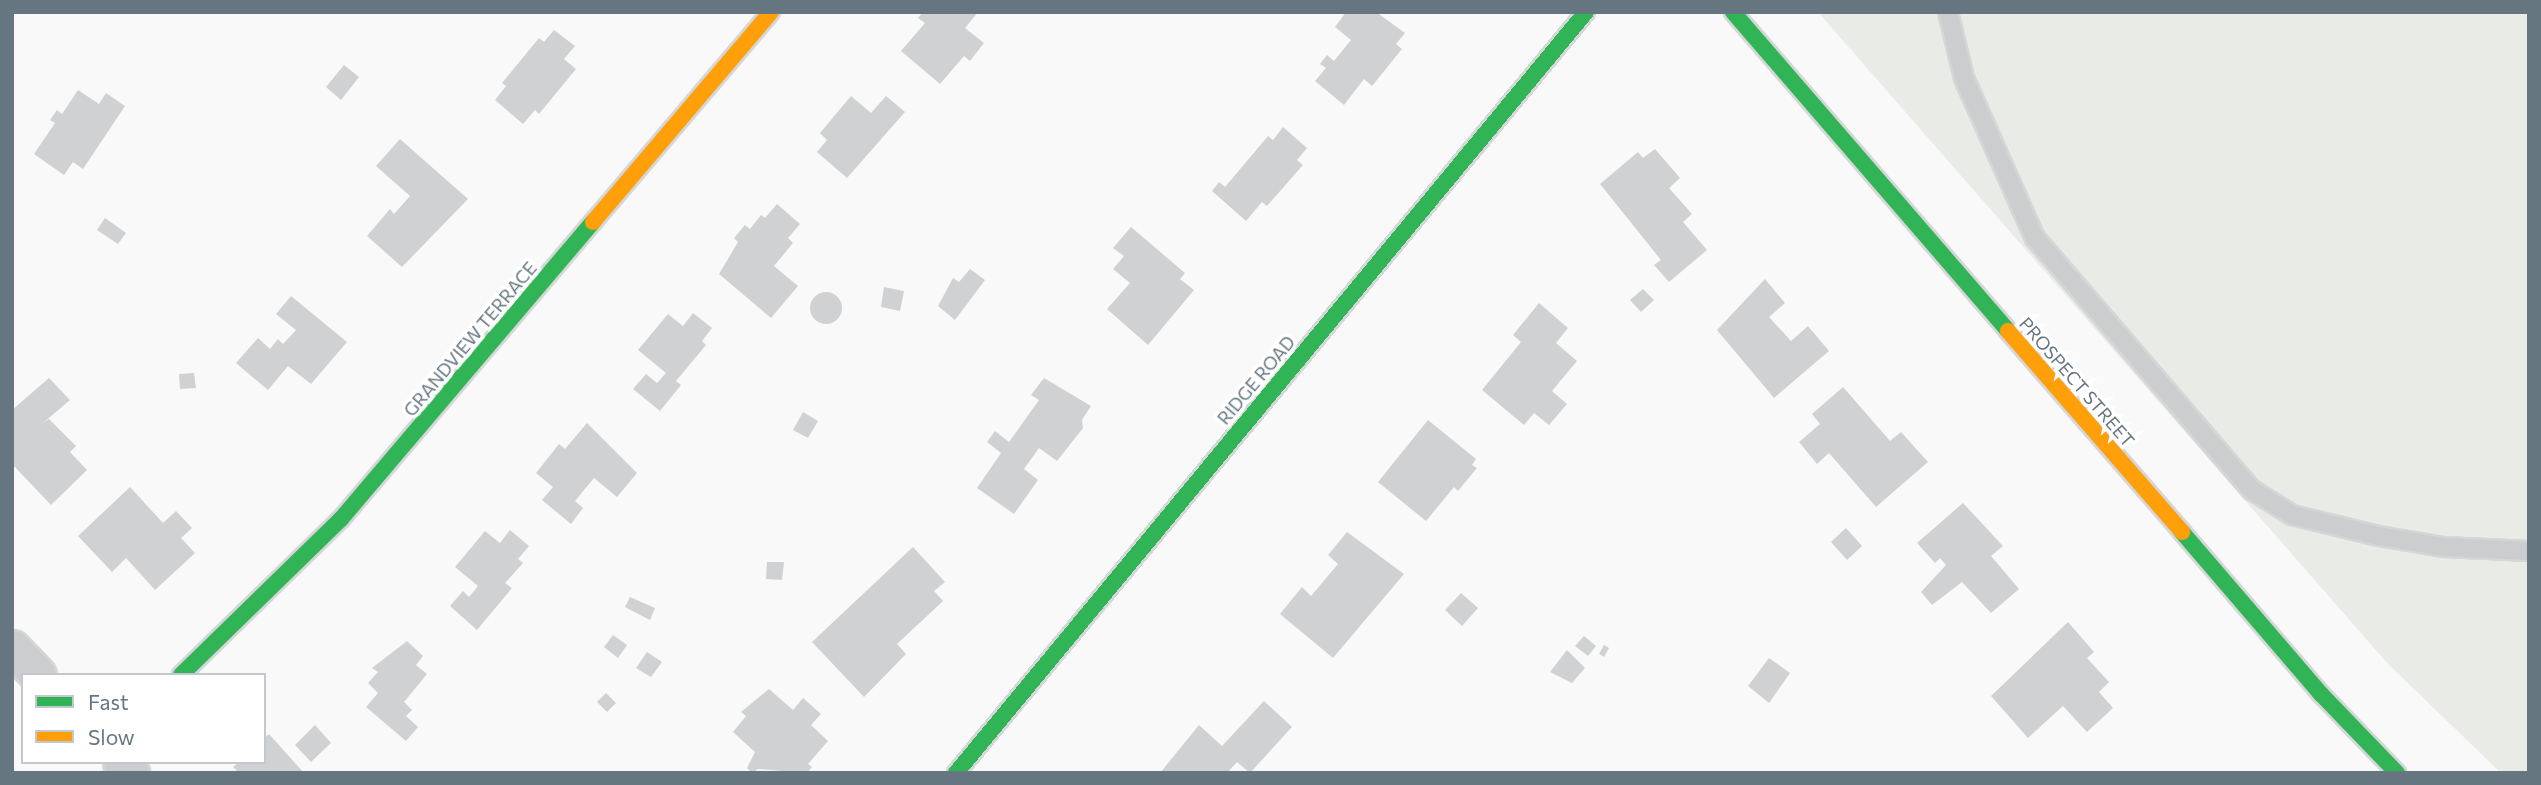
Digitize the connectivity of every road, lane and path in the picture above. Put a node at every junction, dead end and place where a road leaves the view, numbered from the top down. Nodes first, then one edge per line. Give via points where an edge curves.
1 (771, 12) edge
2 (1586, 12) edge
3 (1733, 12) edge
4 (1948, 12) edge
5 (2529, 551) edge
6 (12, 648) edge
7 (36, 673) edge
8 (183, 673) edge
9 (956, 773) edge
10 (2397, 773) edge

1 - 8 street, GRANDVIEW TERRACE via 341,519
2 - 9 street, RIDGE ROAD
3 - 10 street, PROSPECT STREET via 2321,694
4 - 5 lane via 1964,78 2035,238 2252,490 2292,515 2379,536 2444,547
6 - 7 street

